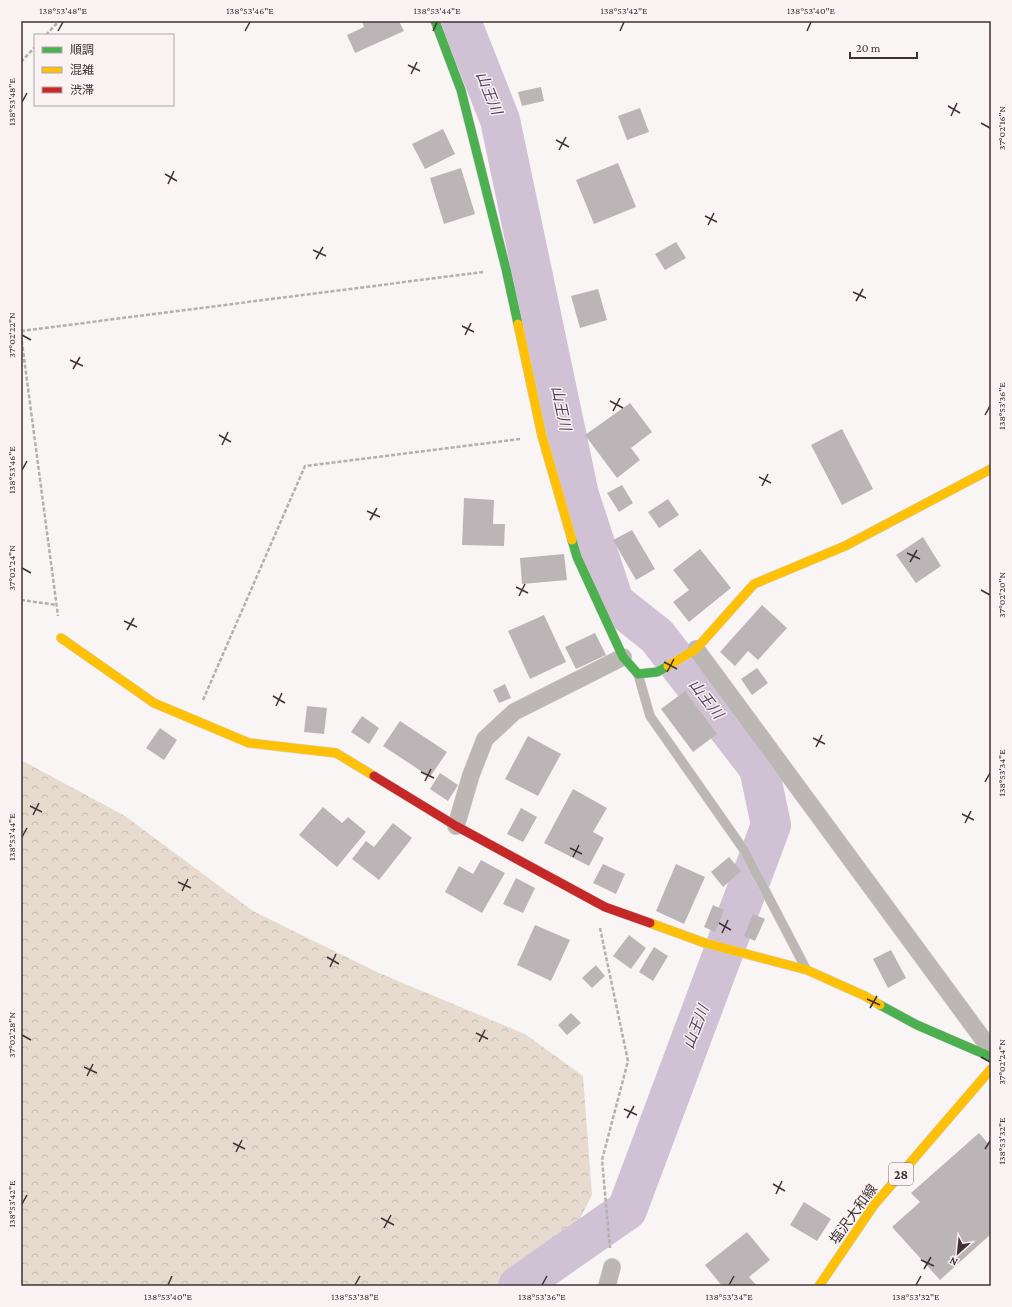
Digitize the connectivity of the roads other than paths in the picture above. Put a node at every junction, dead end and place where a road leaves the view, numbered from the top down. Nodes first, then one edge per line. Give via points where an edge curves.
1 (435, 21) edge
2 (991, 469) edge
3 (61, 638) road end
4 (696, 649) junction
5 (622, 657) junction
6 (638, 674) junction
7 (456, 826) junction
8 (807, 970) junction
9 (991, 1050) edge
10 (991, 1057) edge
11 (991, 1069) edge
12 (612, 1266) road end
13 (825, 1284) edge
14 (607, 1286) edge

1 - 5 street via 461,90 506,269 542,436 577,557
2 - 4 street via 845,546 754,584
3 - 7 street via 154,703 249,743 336,753
4 - 6 street via 657,672
4 - 9 street
5 - 6 street
5 - 7 street via 514,712 485,738
6 - 8 lane via 650,716 744,850
7 - 8 street via 605,907 705,943
8 - 10 street via 865,996 917,1025
11 - 13 street, 塩沢大和線 / 28 via 874,1205
12 - 14 street

